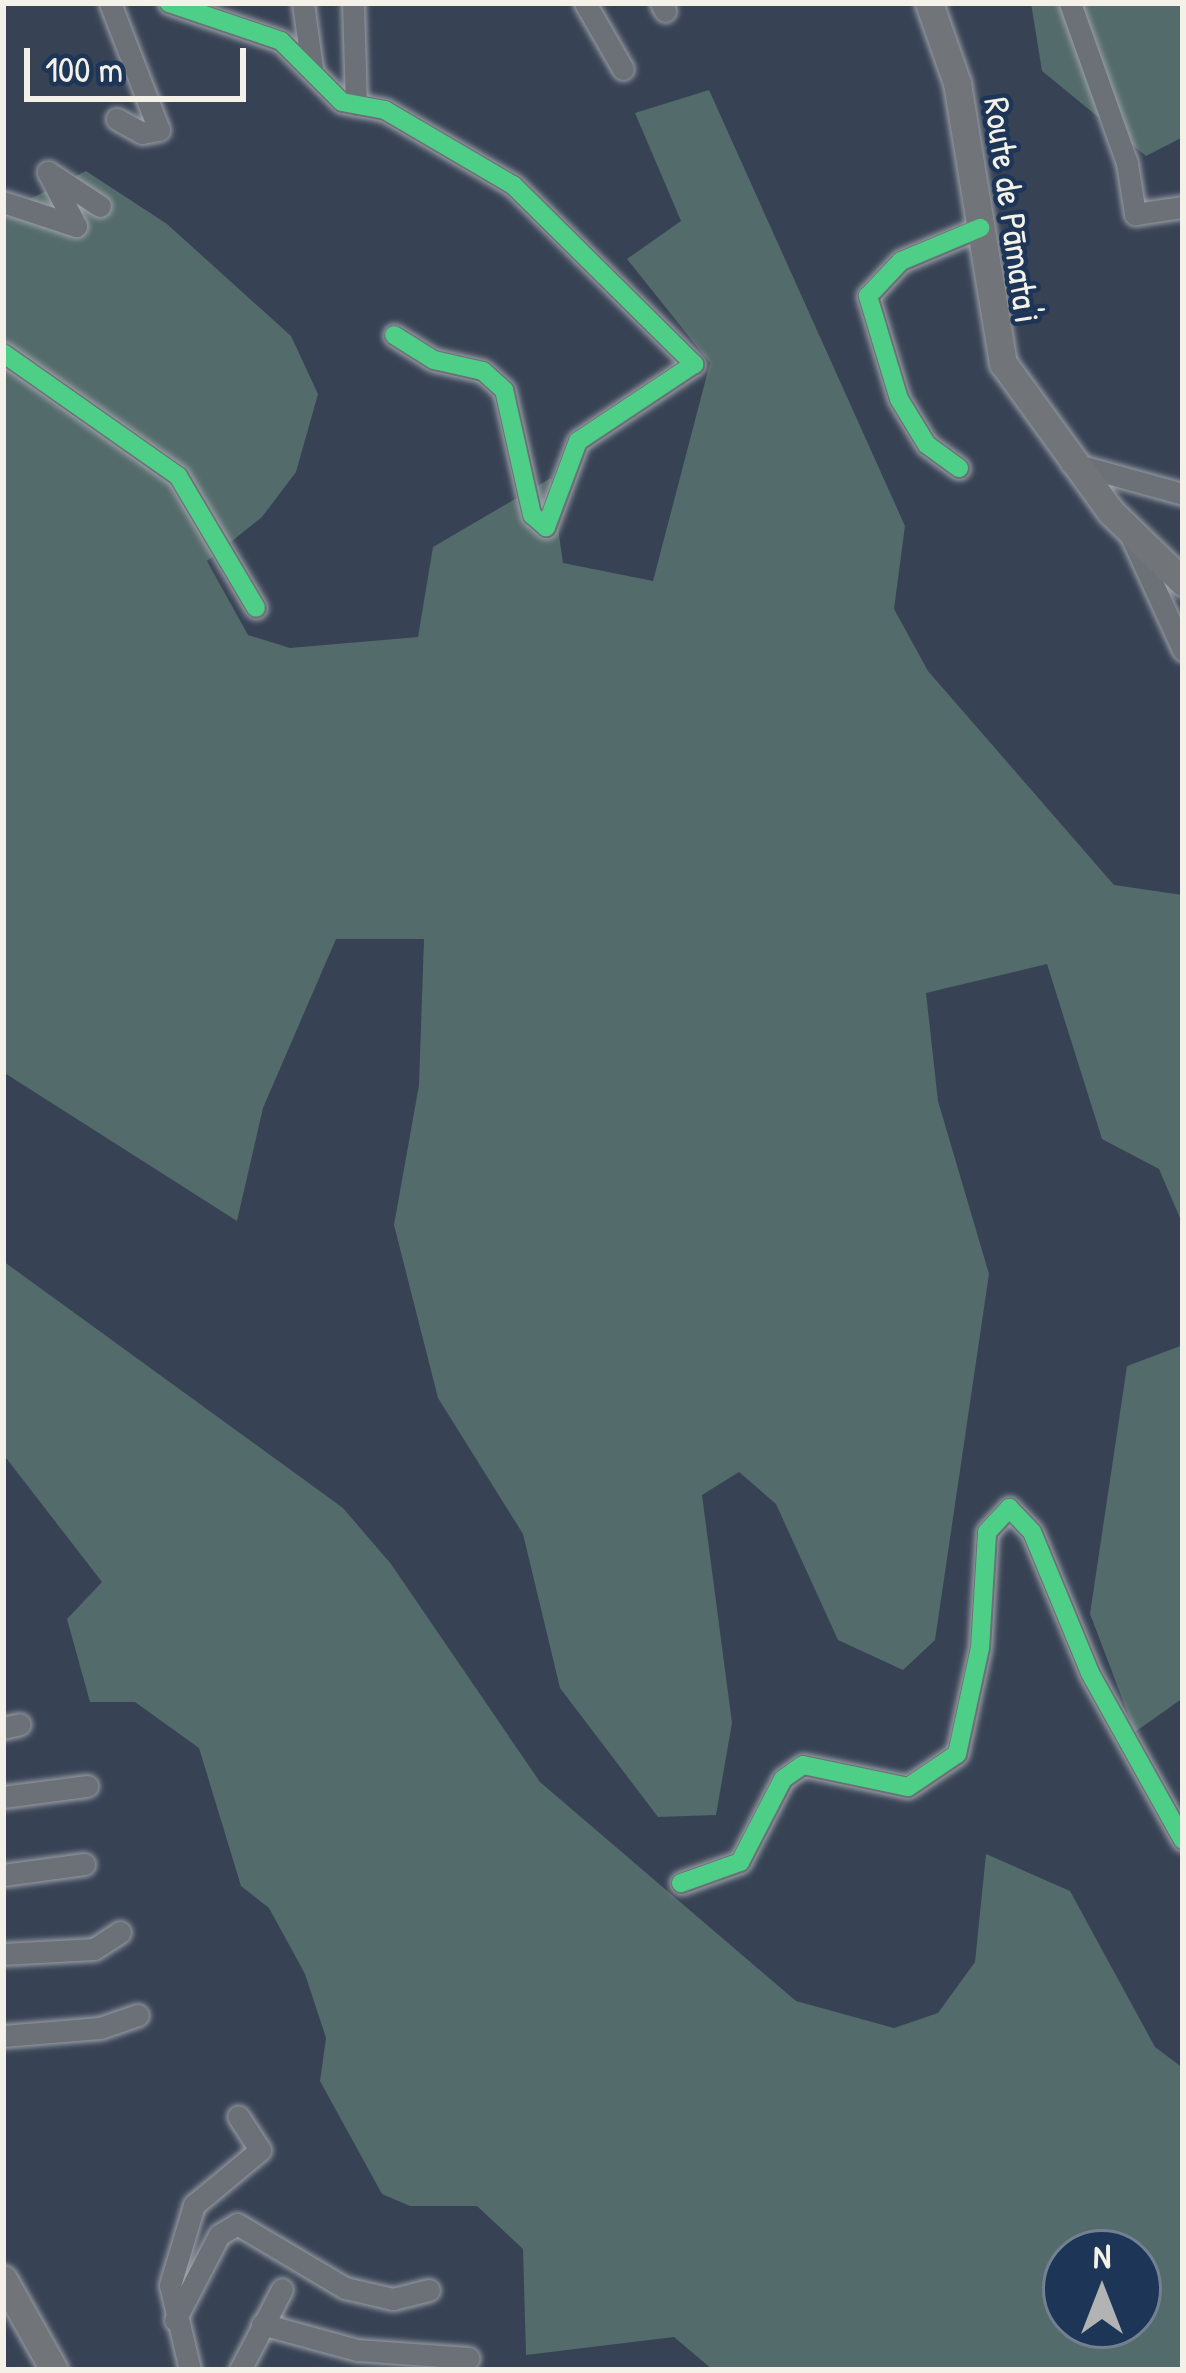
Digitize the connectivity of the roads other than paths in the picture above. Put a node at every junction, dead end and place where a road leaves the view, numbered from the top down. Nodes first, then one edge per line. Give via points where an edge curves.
1 (110, 3) edge
2 (169, 3) edge
3 (304, 3) edge
4 (353, 3) edge
5 (585, 3) edge
6 (929, 3) edge
7 (1070, 3) edge
8 (312, 68) junction
9 (623, 69) dead end
10 (356, 105) junction
11 (117, 119) dead end
12 (3, 202) edge
13 (100, 206) dead end
14 (1183, 207) edge
15 (980, 228) junction
16 (394, 335) dead end
17 (3, 353) edge
18 (1071, 464) junction
19 (959, 468) dead end
20 (1183, 494) edge
21 (1129, 532) junction
22 (1183, 583) edge
23 (256, 608) dead end
24 (1183, 650) edge
25 (87, 1786) dead end
26 (3, 1797) edge
27 (1183, 1840) edge
28 (84, 1864) dead end
29 (3, 1875) edge
30 (681, 1883) dead end
31 (120, 1932) dead end
32 (3, 1954) edge
33 (137, 2015) dead end
34 (3, 2036) edge
35 (238, 2116) dead end
36 (3, 2279) edge
37 (282, 2289) dead end
38 (429, 2290) dead end
39 (175, 2320) junction
40 (262, 2324) junction
41 (469, 2358) dead end
42 (54, 2370) edge
43 (190, 2370) edge
44 (240, 2370) edge

1 - 11 street via 159,130 142,134
2 - 8 street via 261,31
3 - 8 street
4 - 10 street
5 - 9 street
6 - 15 main road, Route de Pāmata'i via 958,82
7 - 14 street via 1125,155 1135,214
8 - 10 street via 330,94
10 - 16 street via 402,119 545,209 694,364 578,441 545,527 532,515 503,390 483,371 434,360
12 - 13 street via 76,226 48,172
15 - 18 main road, Route de Pāmata'i via 1003,364
15 - 19 street via 901,261 871,287 881,364 898,399 927,446
17 - 23 street via 178,476
18 - 20 street
18 - 21 main road, Route de Pāmata'i
21 - 22 main road, Route de Pāmata'i
21 - 24 street
25 - 26 street
27 - 30 street via 1090,1673 1032,1532 1009,1508 987,1532 980,1648 957,1754 908,1787 803,1765 783,1779 740,1862
28 - 29 street
31 - 32 street via 94,1949
33 - 34 street via 100,2028
35 - 39 street via 260,2150 194,2205 170,2285
36 - 42 main road
37 - 40 street
38 - 39 street via 393,2299 345,2288 237,2224 219,2235
39 - 43 street
40 - 41 street via 358,2350
40 - 44 street

